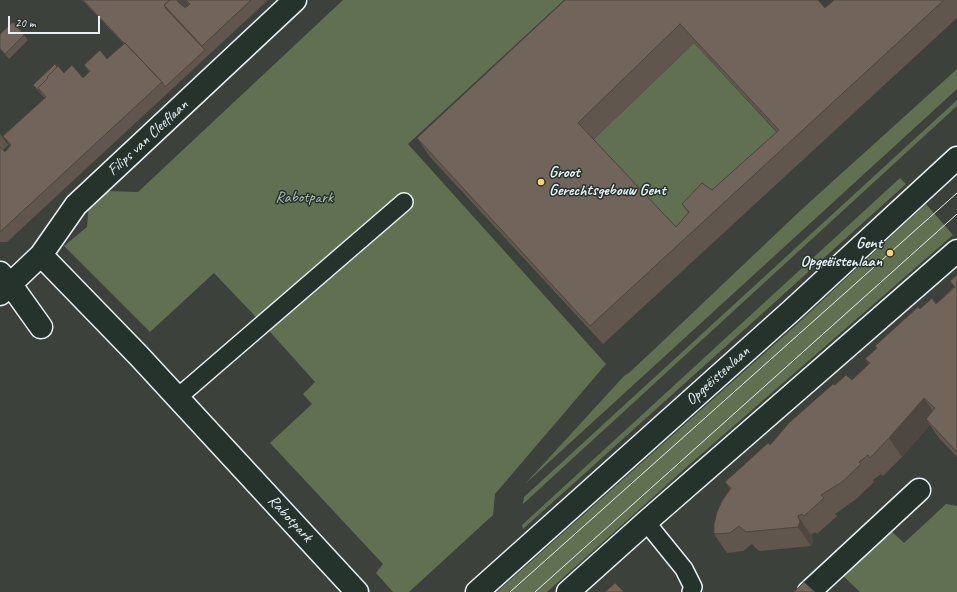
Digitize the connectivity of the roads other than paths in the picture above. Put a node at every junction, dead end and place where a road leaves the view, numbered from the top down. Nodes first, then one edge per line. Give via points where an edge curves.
1 (295, 0) edge
2 (957, 158) edge
3 (404, 202) dead end
4 (957, 251) edge
5 (41, 255) junction
6 (4, 284) edge
7 (41, 327) dead end
8 (177, 398) junction
9 (919, 490) dead end
10 (646, 522) junction
11 (357, 592) edge
12 (477, 592) edge
13 (568, 592) edge
14 (691, 592) edge
15 (809, 592) edge

1 - 5 main road, Filips van Cleeflaan via 76,205
2 - 12 main road, Opgeëistenlaan via 791,311
3 - 8 lane
4 - 10 main road
5 - 6 main road, Filips van Cleeflaan
5 - 8 main road, Rabotpark
6 - 7 main road, Filips van Cleeflaan
8 - 11 main road, Rabotpark
9 - 15 main road
10 - 13 main road
10 - 14 lane via 684,569 693,587

